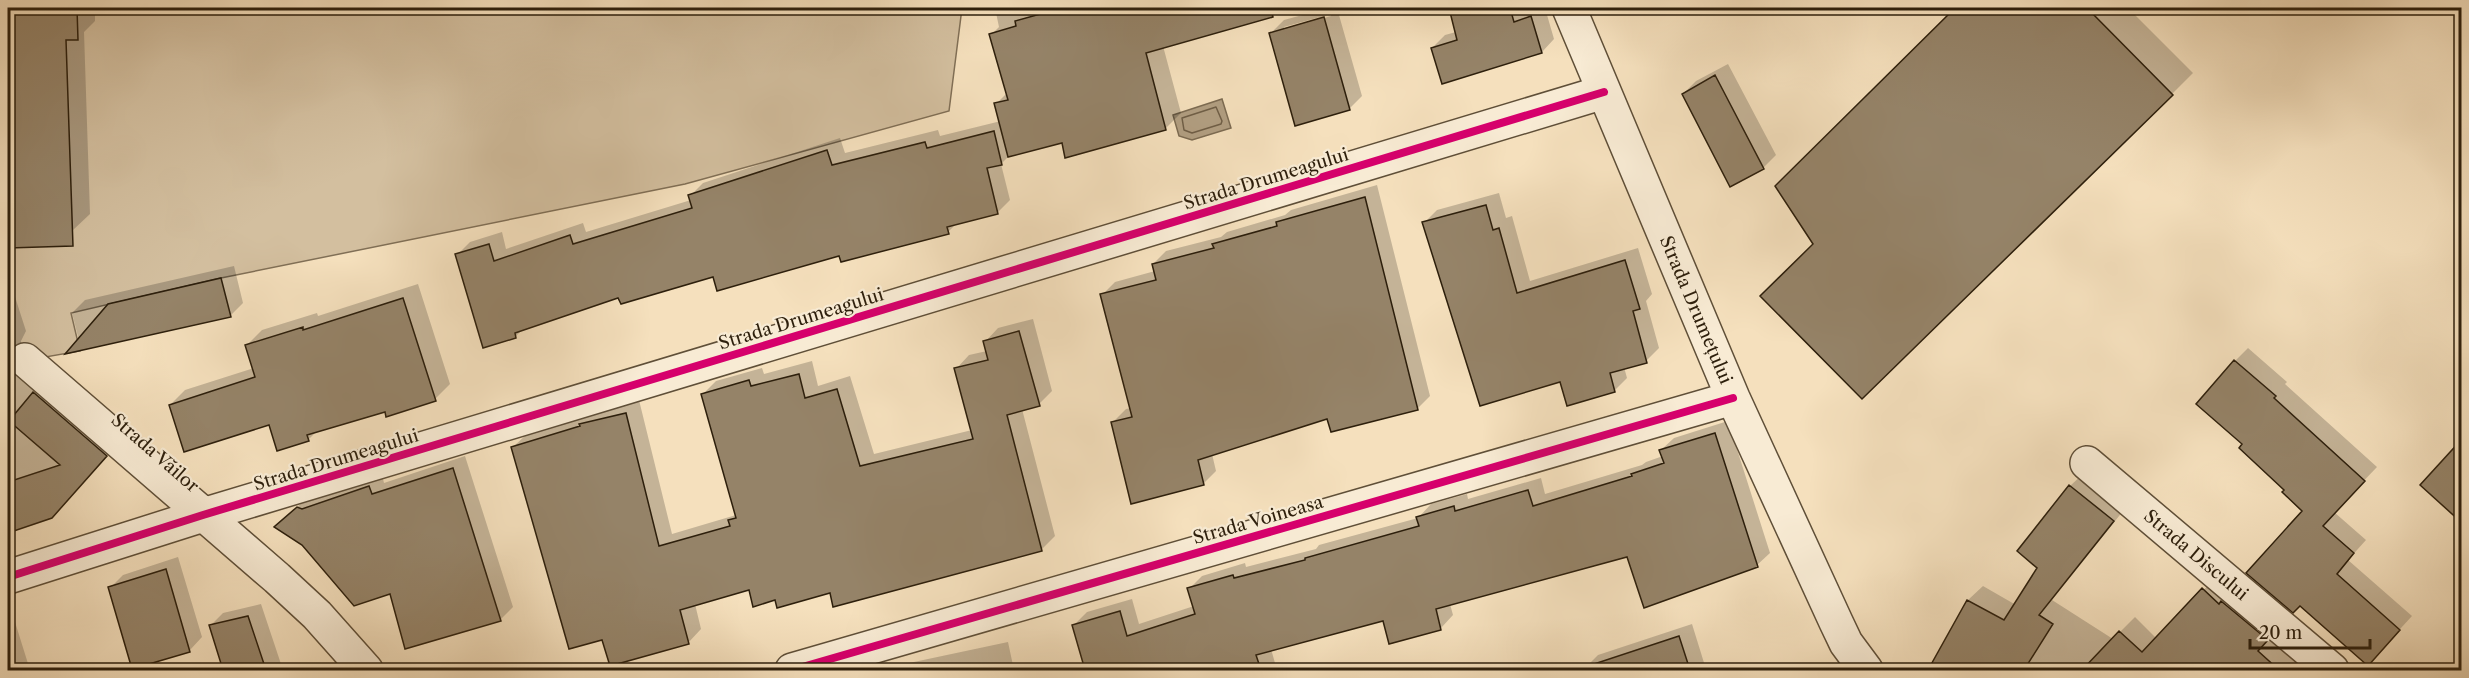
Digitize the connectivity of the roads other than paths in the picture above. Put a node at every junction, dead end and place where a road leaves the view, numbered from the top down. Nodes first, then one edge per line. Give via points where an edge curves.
1 (1569, 8) edge
2 (1604, 92) junction
3 (26, 360) dead end
4 (1733, 398) junction
5 (2087, 463) dead end
6 (203, 515) junction
7 (8, 578) edge
8 (366, 670) edge
9 (792, 670) edge
10 (1866, 670) edge
11 (2332, 670) edge

1 - 2 street, Strada Drumețului
2 - 4 street, Strada Drumețului
2 - 6 street, Strada Drumeagului
3 - 6 street, Strada Văilor
4 - 9 street, Strada Voineasa
4 - 10 street, Strada Drumețului via 1846,643
5 - 11 street, Strada Discului
6 - 7 street, Strada Drumeagului
6 - 8 street, Strada Văilor via 317,615

